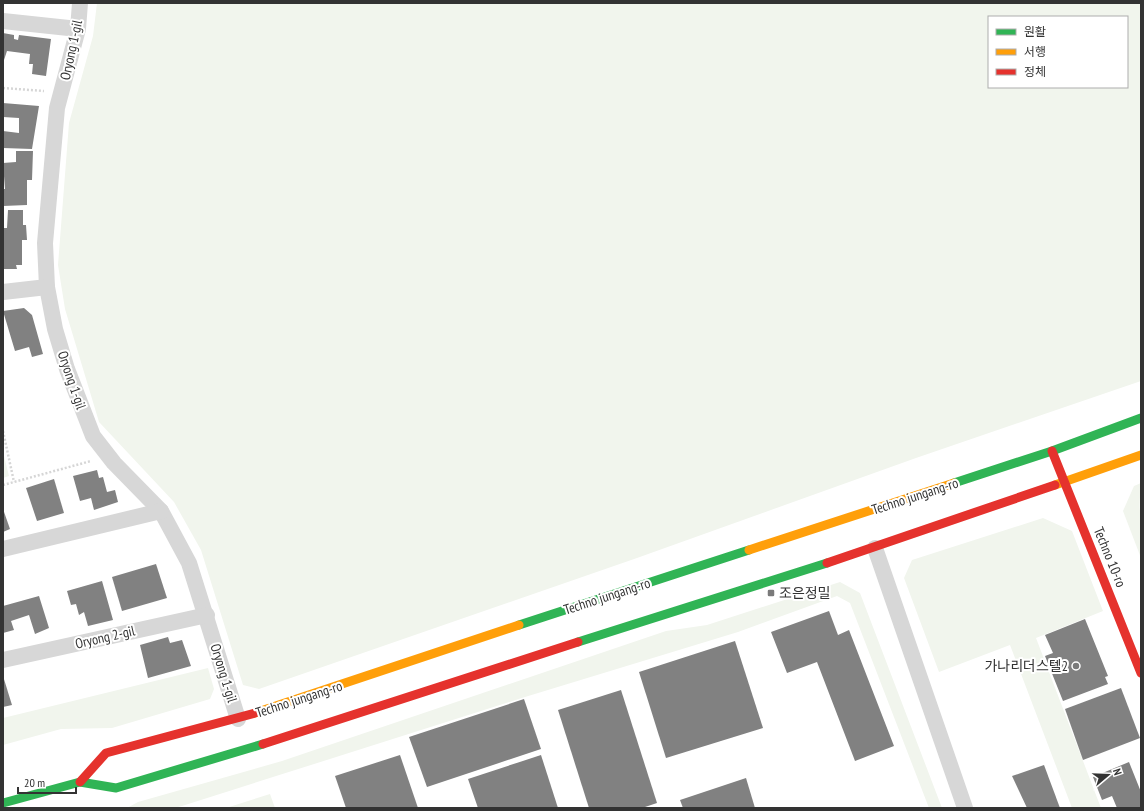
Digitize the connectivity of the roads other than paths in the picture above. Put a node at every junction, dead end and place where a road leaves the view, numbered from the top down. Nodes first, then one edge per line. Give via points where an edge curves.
1 (80, 3) edge
2 (3, 21) edge
3 (78, 29) junction
4 (47, 287) junction
5 (3, 292) edge
6 (1141, 418) edge
7 (1052, 451) junction
8 (1141, 455) edge
9 (1065, 482) junction
10 (161, 511) junction
11 (875, 548) junction
12 (3, 550) edge
13 (207, 615) junction
14 (3, 660) edge
15 (1141, 673) edge
16 (238, 719) junction
17 (80, 782) junction
18 (3, 803) edge
19 (965, 808) edge

1 - 3 street, Oryong 1-gil
2 - 3 street
3 - 4 street, Oryong 1-gil via 57,108 45,243
4 - 5 street
4 - 10 street, Oryong 1-gil via 56,329 80,406 93,436 109,457
6 - 7 main road, Techno jungang-ro
7 - 9 main road, Techno 10-ro
7 - 16 main road, Techno jungang-ro
8 - 9 main road
9 - 11 main road
9 - 15 main road, Techno 10-ro
10 - 12 street
10 - 13 street, Oryong 1-gil via 189,563
11 - 17 main road via 267,743 124,786 116,788
11 - 19 street
13 - 14 street, Oryong 2-gil
13 - 16 street, Oryong 1-gil
16 - 17 main road, Techno jungang-ro via 106,753
17 - 18 main road

